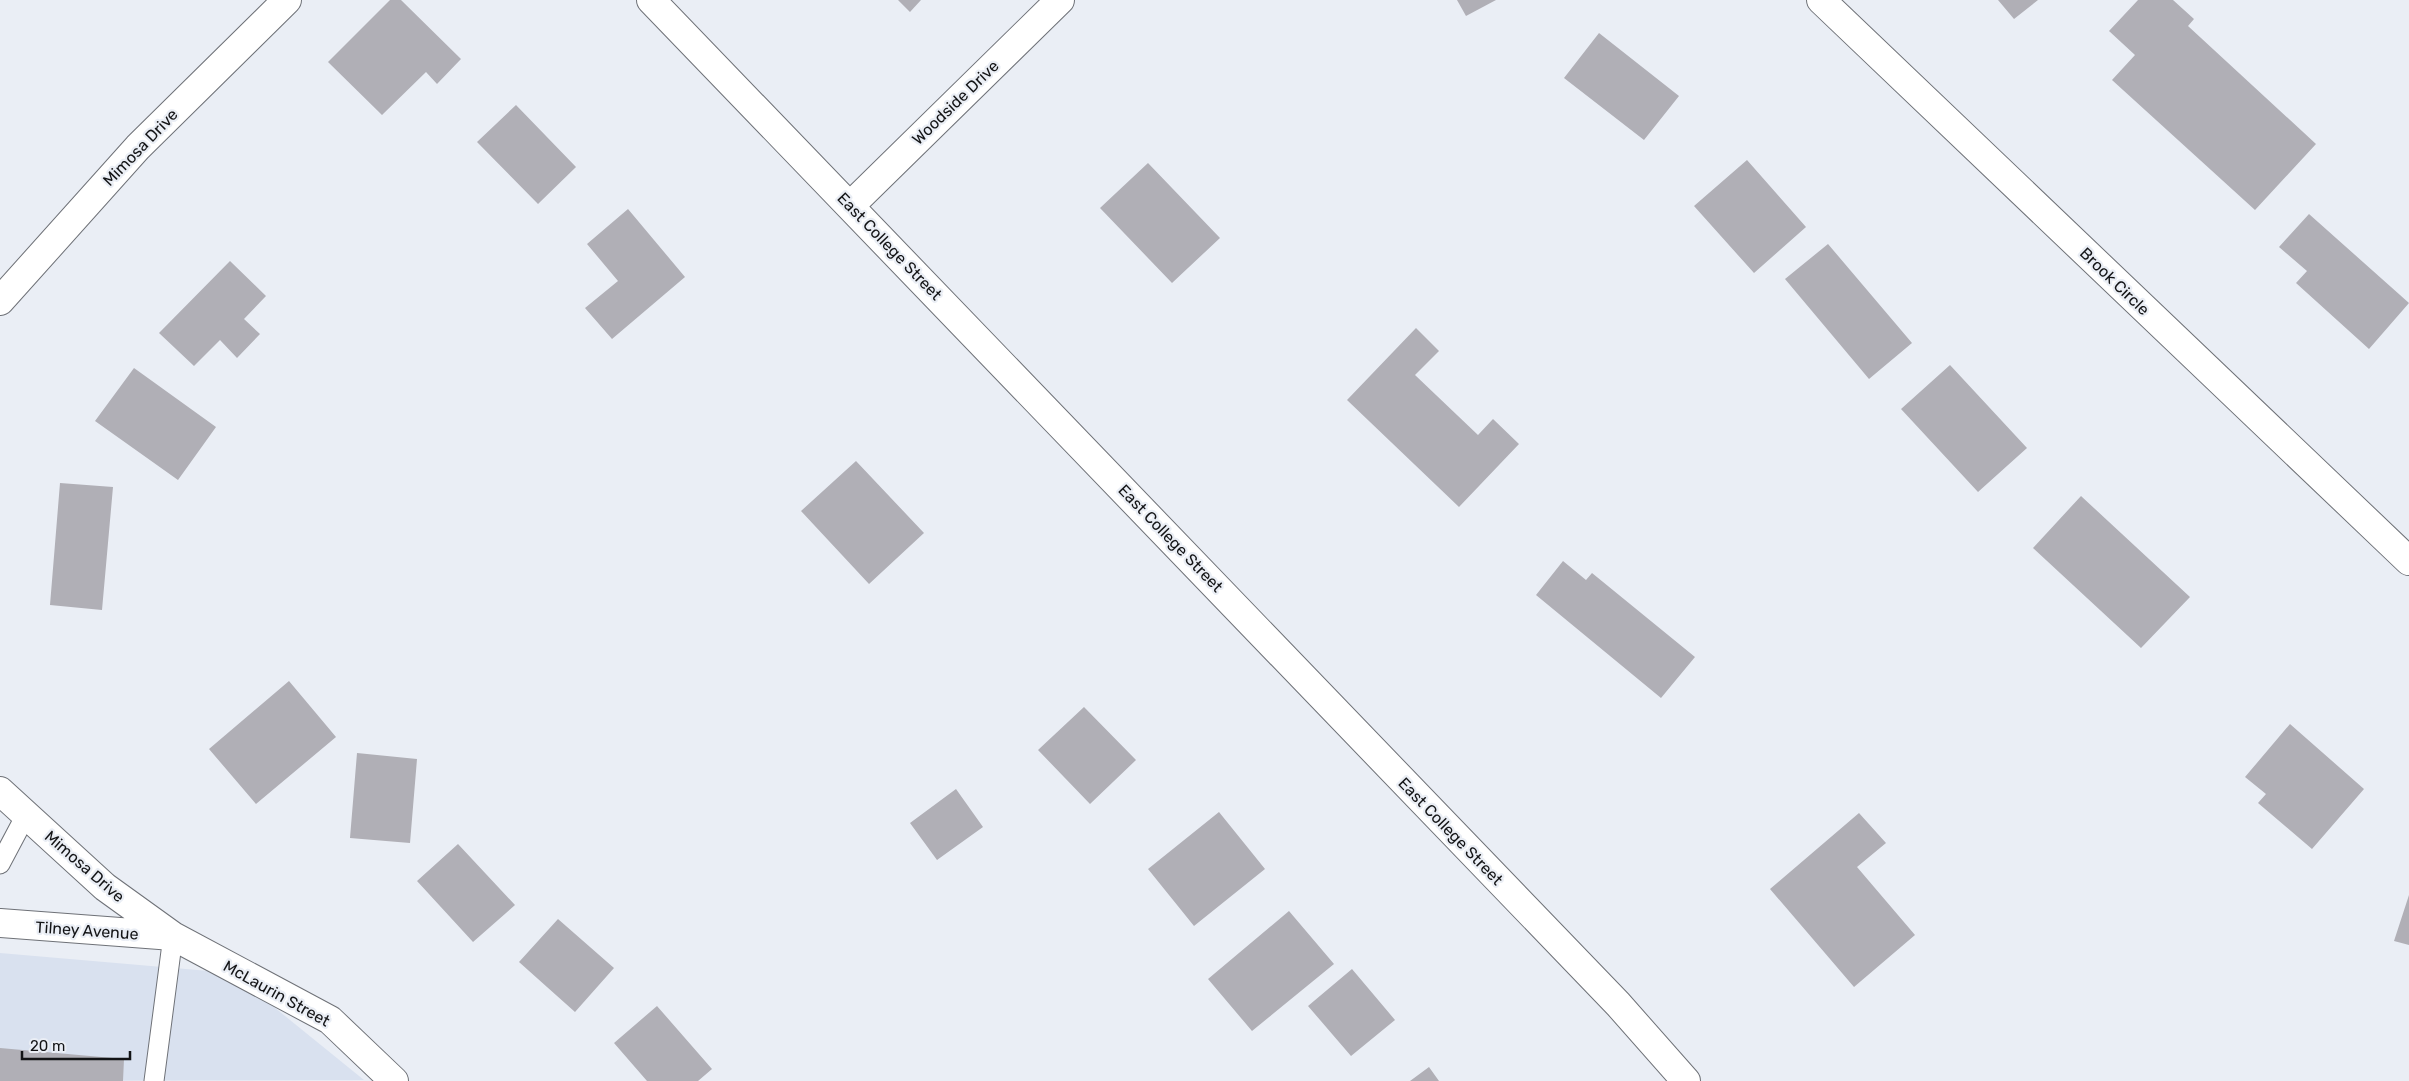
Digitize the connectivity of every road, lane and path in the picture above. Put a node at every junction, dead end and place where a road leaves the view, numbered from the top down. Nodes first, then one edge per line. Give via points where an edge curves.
1 (287, 0) edge
2 (651, 0) edge
3 (1060, 0) edge
4 (1821, 0) edge
5 (850, 205) junction
6 (0, 301) edge
7 (2409, 561) edge
8 (0, 791) edge
9 (26, 815) junction
10 (0, 864) edge
11 (0, 923) edge
12 (173, 936) junction
13 (154, 1081) edge
14 (394, 1081) edge
15 (1686, 1081) edge

1 - 6 street, Mimosa Drive via 138,147
2 - 5 street, East College Street
3 - 5 street, Woodside Drive
4 - 7 street, Brook Circle
5 - 15 street, East College Street via 1611,997
8 - 9 street, Mimosa Drive
9 - 10 lane
9 - 12 street, Mimosa Drive via 105,887
11 - 12 street, Tilney Avenue
12 - 13 lane
12 - 14 street, McLaurin Street via 330,1020

